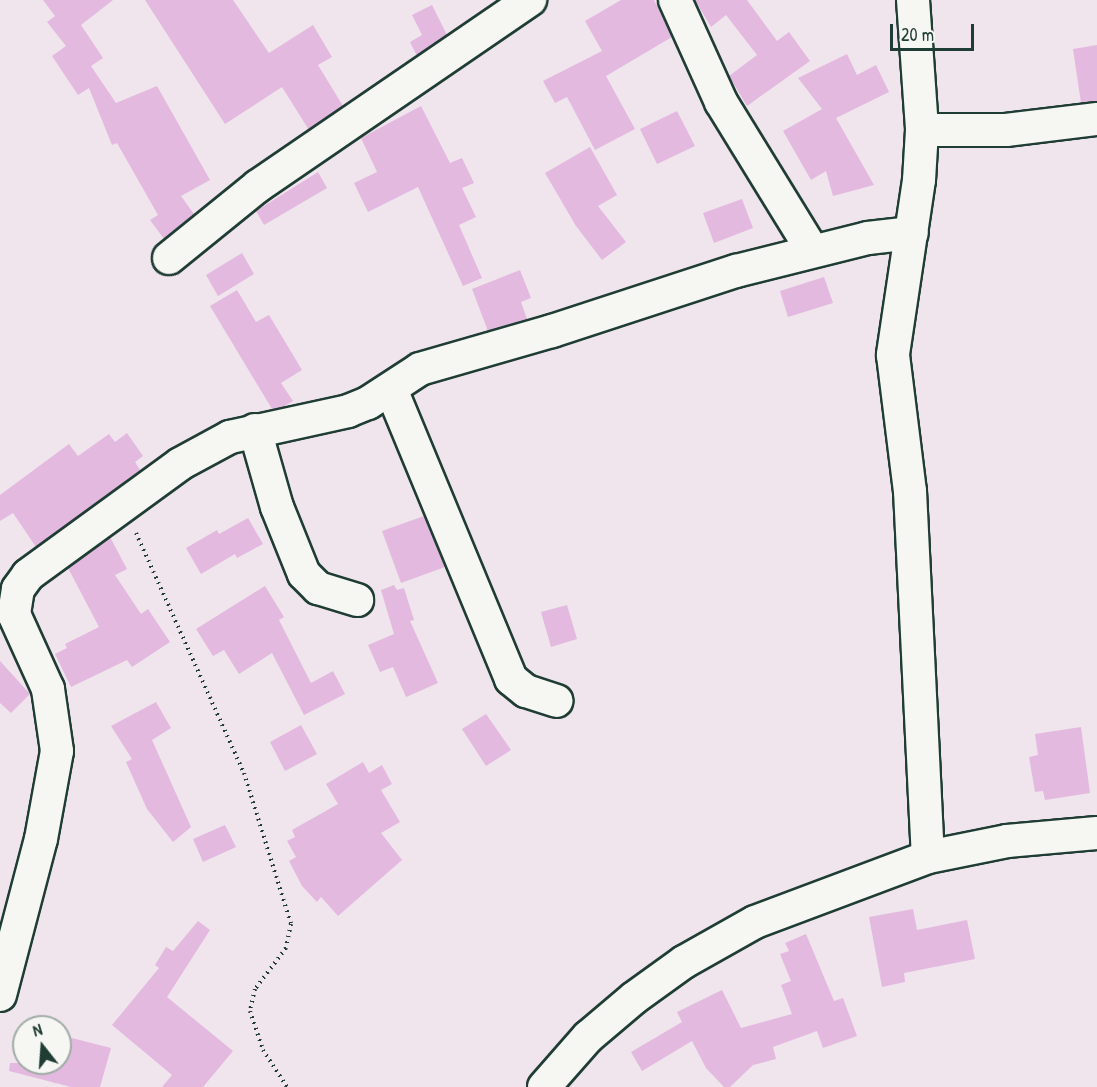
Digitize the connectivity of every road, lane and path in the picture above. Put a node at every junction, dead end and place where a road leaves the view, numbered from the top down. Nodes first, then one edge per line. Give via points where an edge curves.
1 (530, 0) edge
2 (675, 0) edge
3 (913, 0) edge
4 (1097, 119) edge
5 (922, 130) junction
6 (912, 233) junction
7 (812, 250) junction
8 (169, 258) dead end
9 (391, 389) junction
10 (255, 430) junction
11 (124, 504) junction
12 (357, 600) dead end
13 (556, 701) dead end
14 (1097, 833) edge
15 (928, 857) junction
16 (0, 995) edge
17 (287, 1087) edge
18 (544, 1087) edge

1 - 8 street via 258,186
2 - 7 street via 721,102
3 - 5 street
4 - 5 street via 1006,130
5 - 6 street
6 - 7 street
6 - 15 street via 893,355 910,491
7 - 9 street via 552,331 447,359 420,369
9 - 10 street via 348,411
9 - 13 street via 511,679 526,691
10 - 11 street via 230,437 180,464
10 - 12 street via 276,507 304,574 318,588
11 - 16 street via 28,575 15,601 18,628 48,688 57,751 41,839
11 - 17 path via 165,605 244,773 291,924 286,948 255,989 250,1011 263,1050
14 - 15 street via 1007,841
15 - 18 street via 755,922 684,962 588,1037

